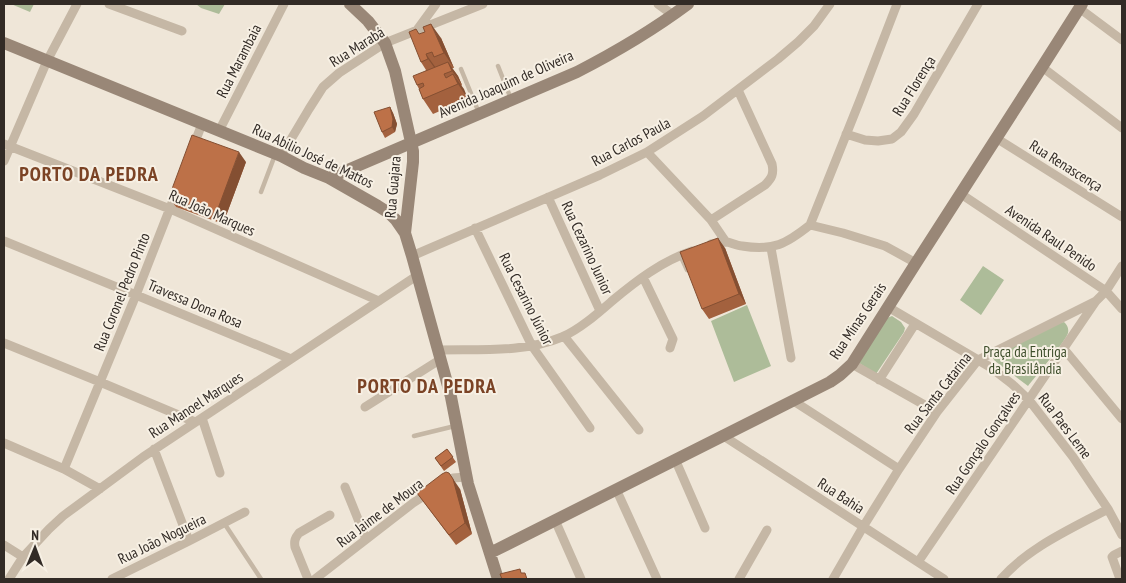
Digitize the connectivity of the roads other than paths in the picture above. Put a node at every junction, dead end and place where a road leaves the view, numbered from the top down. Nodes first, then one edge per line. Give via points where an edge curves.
1 (77, 4) edge
2 (109, 4) edge
3 (284, 4) edge
4 (350, 4) edge
5 (436, 4) edge
6 (483, 4) edge
7 (658, 4) edge
8 (688, 4) edge
9 (830, 4) edge
10 (897, 4) edge
11 (978, 4) edge
12 (1081, 6) edge
13 (673, 15) junction
14 (182, 31) dead end
15 (417, 31) junction
16 (1122, 39) edge
17 (4, 43) edge
18 (385, 44) junction
19 (47, 61) junction
20 (498, 66) dead end
21 (1042, 67) junction
22 (461, 69) dead end
23 (738, 90) junction
24 (511, 100) junction
25 (480, 114) junction
26 (202, 124) junction
27 (1122, 128) edge
28 (219, 131) junction
29 (846, 134) junction
30 (996, 138) junction
31 (412, 143) junction
32 (7, 146) edge
33 (647, 152) junction
34 (278, 155) junction
35 (189, 158) edge
36 (4, 161) edge
37 (329, 178) junction
38 (176, 192) edge
39 (261, 192) dead end
40 (960, 194) junction
41 (548, 197) junction
42 (170, 209) junction
43 (1122, 217) edge
44 (711, 220) junction
45 (810, 225) junction
46 (475, 228) junction
47 (405, 233) junction
48 (4, 241) edge
49 (726, 242) junction
50 (771, 248) junction
51 (680, 255) junction
52 (412, 256) junction
53 (916, 263) junction
54 (1122, 266) edge
55 (689, 273) edge
56 (418, 275) junction
57 (643, 277) junction
58 (1106, 291) junction
59 (136, 294) junction
60 (379, 301) junction
61 (1096, 301) junction
62 (888, 308) junction
63 (1122, 309) edge
64 (600, 311) junction
65 (915, 324) junction
66 (564, 336) junction
67 (4, 343) edge
68 (532, 346) junction
69 (670, 348) dead end
70 (1064, 349) junction
71 (439, 354) junction
72 (791, 358) dead end
73 (291, 359) junction
74 (978, 360) junction
75 (852, 364) junction
76 (879, 380) junction
77 (100, 382) junction
78 (792, 400) junction
79 (1029, 400) junction
80 (365, 407) dead end
81 (937, 412) junction
82 (1122, 418) edge
83 (198, 420) junction
84 (456, 425) junction
85 (590, 428) dead end
86 (638, 430) dead end
87 (722, 435) junction
88 (414, 436) dead end
89 (4, 443) edge
90 (154, 449) junction
91 (675, 459) junction
92 (64, 469) junction
93 (899, 469) junction
94 (220, 473) dead end
95 (466, 477) junction
96 (345, 487) dead end
97 (100, 489) junction
98 (616, 489) junction
99 (1108, 509) junction
100 (245, 512) dead end
101 (330, 515) dead end
102 (554, 520) junction
103 (224, 523) junction
104 (863, 527) junction
105 (705, 528) dead end
106 (767, 530) dead end
107 (1122, 535) edge
108 (366, 540) junction
109 (189, 542) junction
110 (4, 545) edge
111 (1122, 551) edge
112 (490, 553) junction
113 (23, 557) junction
114 (918, 562) junction
115 (9, 579) edge
116 (112, 579) edge
117 (261, 579) edge
118 (308, 579) edge
119 (314, 579) edge
120 (498, 579) edge
121 (581, 579) edge
122 (657, 579) edge
123 (738, 579) edge
124 (833, 579) edge
125 (944, 579) edge
126 (1001, 579) edge
127 (1120, 579) edge

1 - 19 street
2 - 14 street
3 - 28 street, Rua Marambaia
4 - 18 main road, Rua Guajara
5 - 15 street
6 - 15 street, Rua Marabá
7 - 13 street
8 - 13 main road, Avenida Joaquim de Oliveira
9 - 23 street, Rua Carlos Paula via 798,42
10 - 29 street
11 - 29 street, Rua Florença via 901,132 892,139 878,141
12 - 16 street
12 - 21 main road, Rua Minas Gerais
13 - 24 main road, Avenida Joaquim de Oliveira via 577,72
15 - 18 street, Rua Marabá
17 - 19 main road, Rua Abilio José de Mattos
18 - 31 main road, Rua Guajara
18 - 34 street, Rua Marabá via 339,72 324,87
19 - 26 main road, Rua Abilio José de Mattos
19 - 32 street
20 - 24 lane
21 - 27 street
21 - 30 main road, Rua Minas Gerais
22 - 25 lane
23 - 33 street, Rua Carlos Paula
23 - 44 street via 773,172 765,185
24 - 25 main road, Avenida Joaquim de Oliveira
25 - 31 main road, Avenida Joaquim de Oliveira
26 - 28 main road, Rua Abilio José de Mattos
26 - 35 street
28 - 34 main road, Rua Abilio José de Mattos
29 - 45 street
30 - 40 main road, Rua Minas Gerais
30 - 43 street, Rua Renascença
31 - 37 main road, Avenida Joaquim de Oliveira
31 - 47 main road, Rua Guajara
32 - 36 street
32 - 42 street, Rua João Marques
33 - 41 street, Rua Carlos Paula
33 - 44 street
34 - 37 main road, Rua Abilio José de Mattos
34 - 39 lane
37 - 47 main road, Rua Abilio José de Mattos via 388,213
38 - 42 street, Rua Coronel Pedro Pinto
40 - 53 main road, Rua Minas Gerais
40 - 58 street, Avenida Raul Penido
41 - 46 street, Rua Carlos Paula
41 - 64 street, Rua Cezarino Junior
42 - 59 street, Rua Coronel Pedro Pinto
42 - 60 street, Rua João Marques
44 - 49 street
45 - 50 street
45 - 53 street via 885,246
46 - 52 street, Rua Carlos Paula
46 - 68 street, Rua Cesarino Júnior
47 - 52 main road, Rua Abilio José de Mattos
48 - 59 street, Travessa Dona Rosa
49 - 50 street
49 - 51 street
50 - 72 street
51 - 55 lane
51 - 57 street
52 - 56 main road, Rua Abilio José de Mattos
53 - 62 main road, Rua Minas Gerais
54 - 58 street, Rua Gonçalo Gonçalves
56 - 60 street, Rua Manoel Marques
56 - 71 main road, Rua Abilio José de Mattos
57 - 64 street
57 - 69 street via 673,339
58 - 61 street, Rua Gonçalo Gonçalves
58 - 63 street, Avenida Raul Penido
59 - 73 street, Travessa Dona Rosa
59 - 77 street, Rua Coronel Pedro Pinto
60 - 73 street, Rua Manoel Marques
61 - 70 street, Rua Gonçalo Gonçalves
61 - 74 street, Rua Santa Catarina
62 - 65 street, Rua Paes Leme
62 - 75 main road, Rua Minas Gerais
64 - 66 street
65 - 74 street, Rua Paes Leme
65 - 76 street
66 - 68 street
66 - 86 street
67 - 77 street
68 - 71 street
68 - 85 street, Rua Cesarino Júnior
70 - 79 street, Rua Gonçalo Gonçalves
70 - 82 street
71 - 80 street
71 - 84 main road, Rua Abilio José de Mattos
73 - 83 street, Rua Manoel Marques
74 - 79 street, Rua Paes Leme via 990,366
74 - 81 street, Rua Santa Catarina
75 - 76 street
75 - 78 main road, Rua Minas Gerais via 830,382
76 - 81 street
77 - 83 street
77 - 92 street, Rua Coronel Pedro Pinto
78 - 87 main road, Rua Minas Gerais
78 - 93 street
79 - 99 street, Rua Paes Leme
79 - 114 street, Rua Gonçalo Gonçalves
81 - 93 street, Rua Santa Catarina
83 - 90 street, Rua Manoel Marques
83 - 94 street
84 - 88 lane
84 - 95 main road, Rua Abilio José de Mattos
87 - 91 main road, Rua Minas Gerais
87 - 104 street, Rua Bahia
89 - 92 street
90 - 97 street, Rua Manoel Marques
90 - 109 street
91 - 98 main road, Rua Minas Gerais
91 - 105 street
92 - 97 street
93 - 104 street, Rua Santa Catarina
95 - 108 street, Rua Jaime de Moura via 446,481
95 - 112 main road, Rua Abilio José de Mattos
96 - 108 street
97 - 113 street, Rua Manoel Marques via 56,522
98 - 102 main road, Rua Minas Gerais
98 - 122 street
99 - 107 street, Rua Paes Leme
99 - 126 street via 1045,543
100 - 103 street, Rua João Nogueira
101 - 118 street via 295,537 295,548
102 - 112 main road, Rua Minas Gerais
102 - 121 street
103 - 109 street, Rua João Nogueira
103 - 117 lane
104 - 114 street, Rua Bahia
104 - 124 street, Rua Santa Catarina
106 - 123 street
108 - 119 street, Rua Jaime de Moura
109 - 116 street, Rua João Nogueira
110 - 113 street
111 - 127 street via 1112,558
112 - 120 main road, Rua Abilio José de Mattos
113 - 115 street, Rua Manoel Marques
114 - 125 street, Rua Bahia

